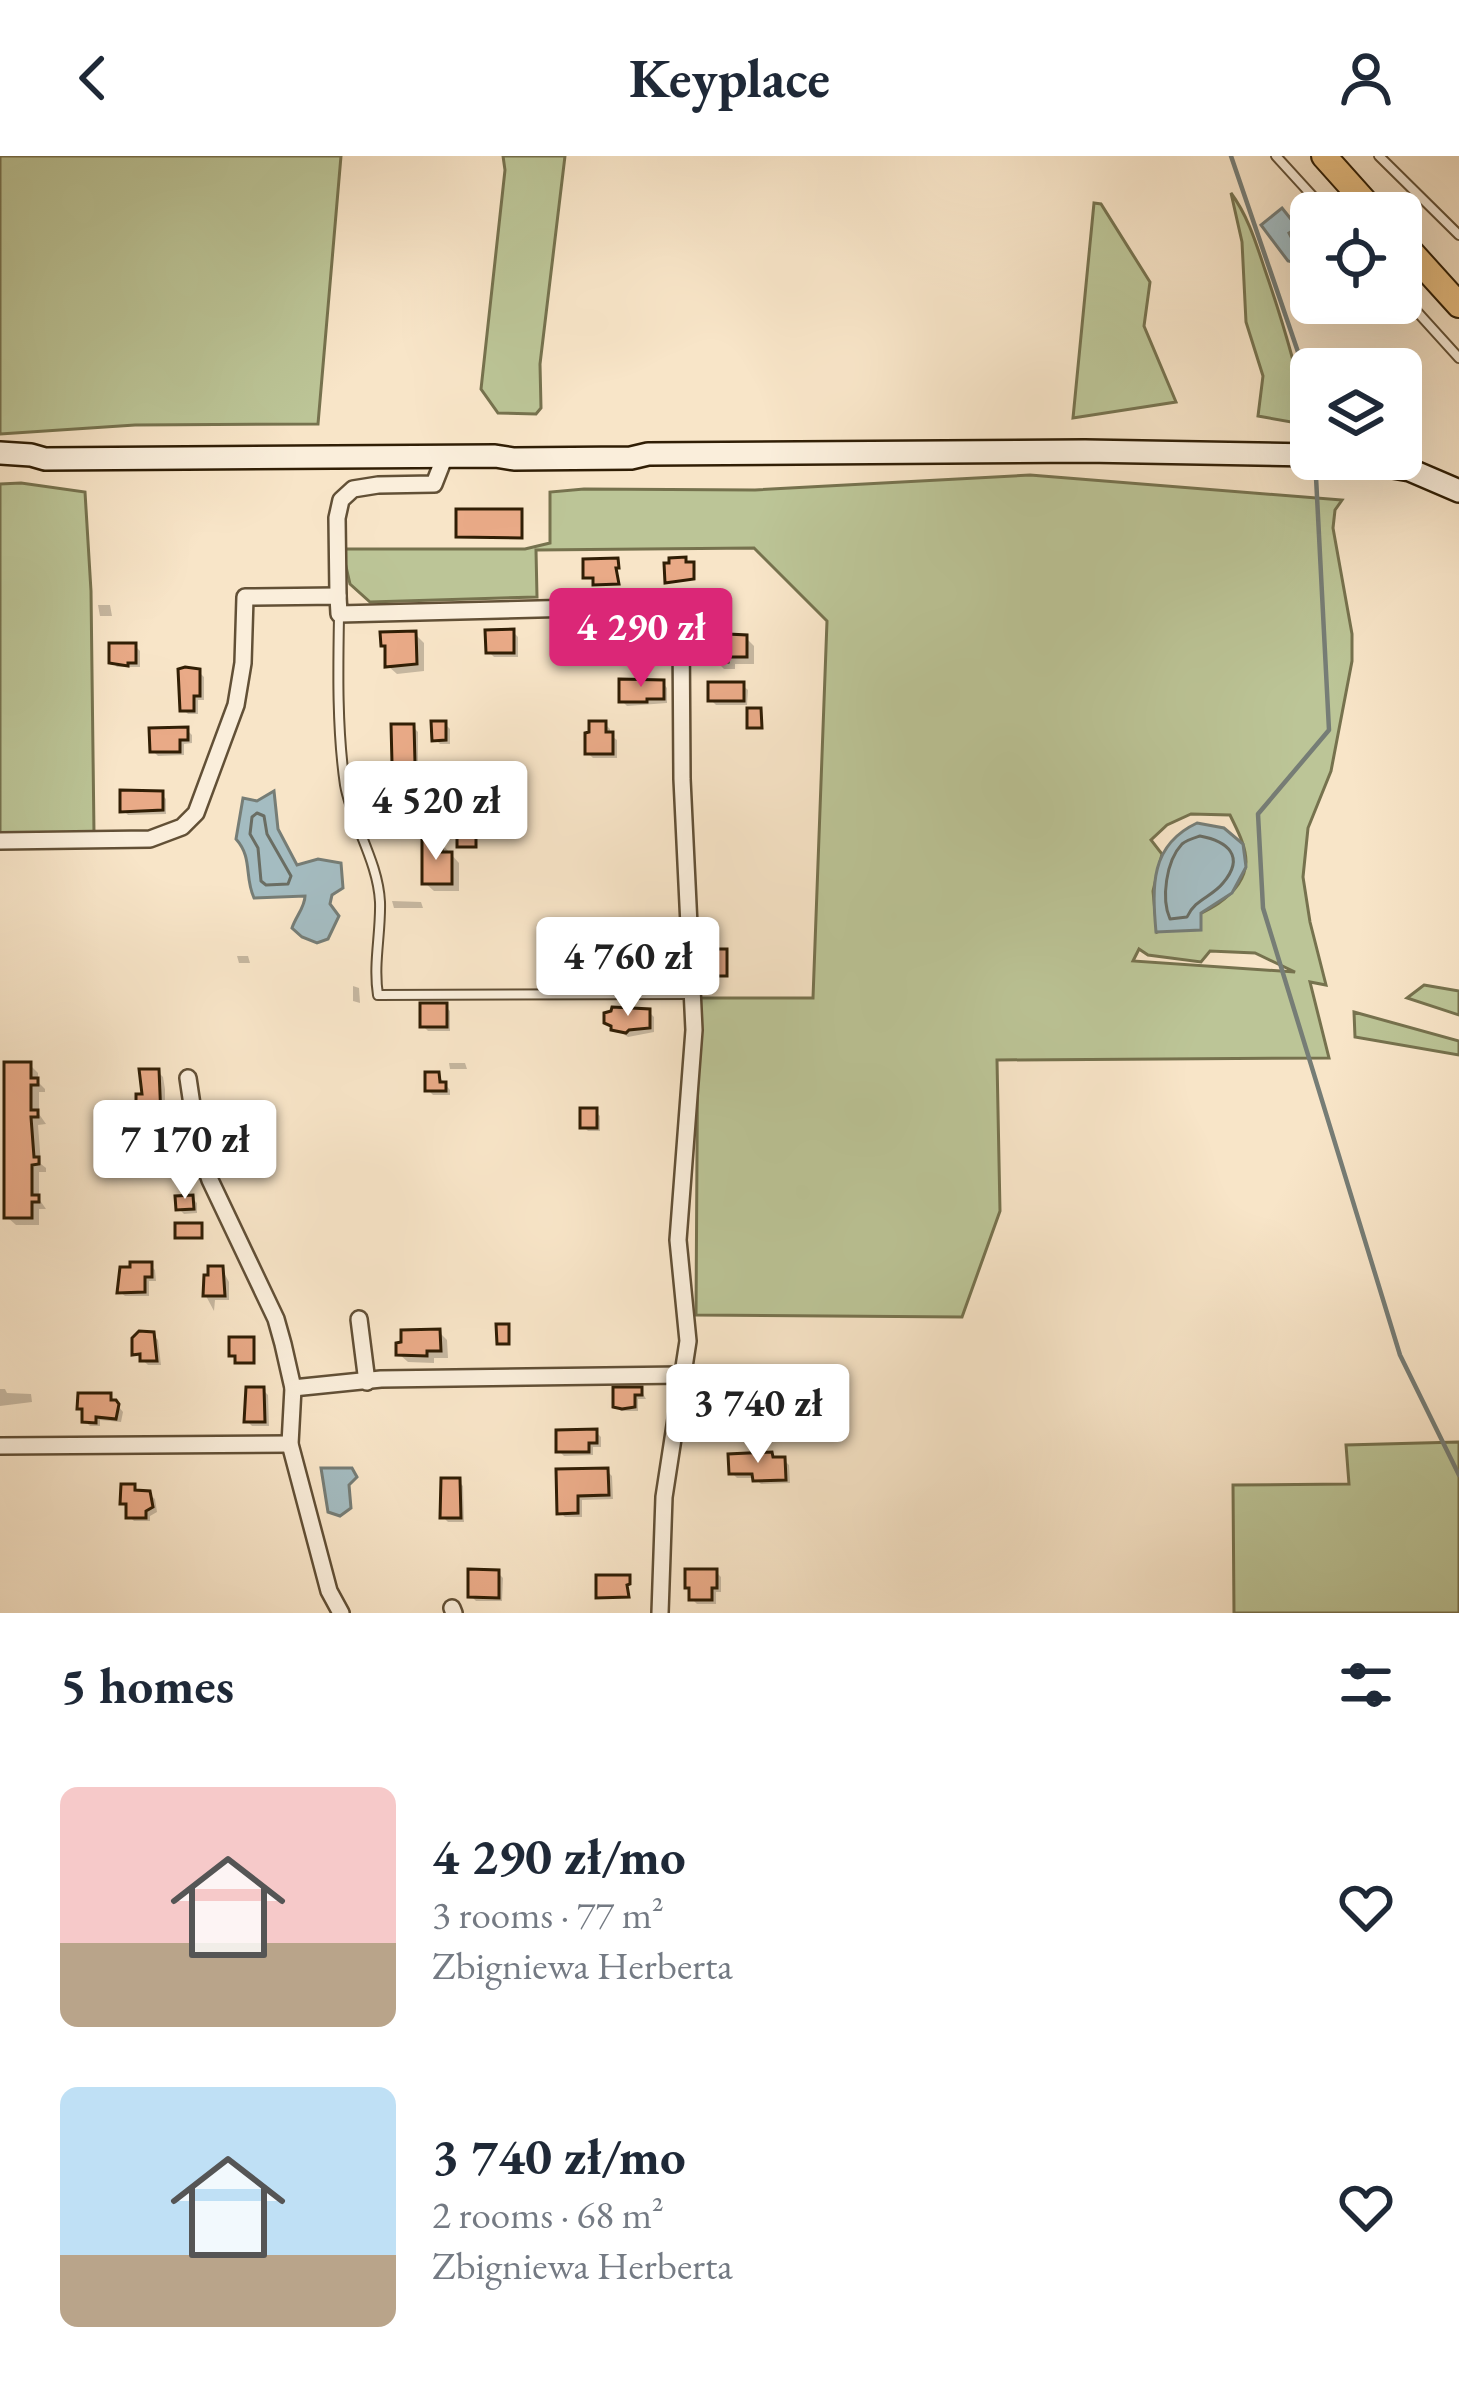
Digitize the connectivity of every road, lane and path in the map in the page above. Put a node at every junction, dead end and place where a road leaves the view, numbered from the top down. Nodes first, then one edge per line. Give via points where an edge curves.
1 (1276, 156) edge
2 (1324, 156) edge
3 (1379, 156) edge
4 (1309, 192) edge
5 (1357, 192) edge
6 (1459, 235) edge
7 (1422, 264) edge
8 (1459, 305) edge
9 (1422, 317) edge
10 (1459, 358) edge
11 (0, 453) edge
12 (1290, 455) edge
13 (445, 456) junction
14 (45, 459) junction
15 (0, 466) edge
16 (1422, 475) edge
17 (1459, 491) edge
18 (338, 596) junction
19 (339, 614) junction
20 (0, 841) edge
21 (690, 994) junction
22 (188, 1078) dead end
23 (359, 1319) dead end
24 (682, 1376) junction
25 (367, 1382) junction
26 (293, 1388) junction
27 (290, 1444) junction
28 (0, 1446) edge
29 (341, 1613) edge
30 (660, 1613) edge

1 - 4 lane
2 - 5 main road
3 - 6 lane
7 - 8 main road
9 - 10 lane
11 - 14 main road
12 - 13 main road
13 - 14 main road
13 - 18 street via 434,484 353,489 341,500
14 - 15 main road
16 - 17 main road
18 - 19 street
18 - 20 street via 245,597 236,705 196,813 182,827 151,838
19 - 21 lane via 346,787 380,900 378,995
19 - 21 street via 658,606 677,613
21 - 24 street via 678,1219 688,1341
22 - 26 street via 198,1145 276,1319
23 - 25 street
24 - 25 street
24 - 30 street via 664,1497
25 - 26 street
26 - 27 street
27 - 28 street
27 - 29 street

